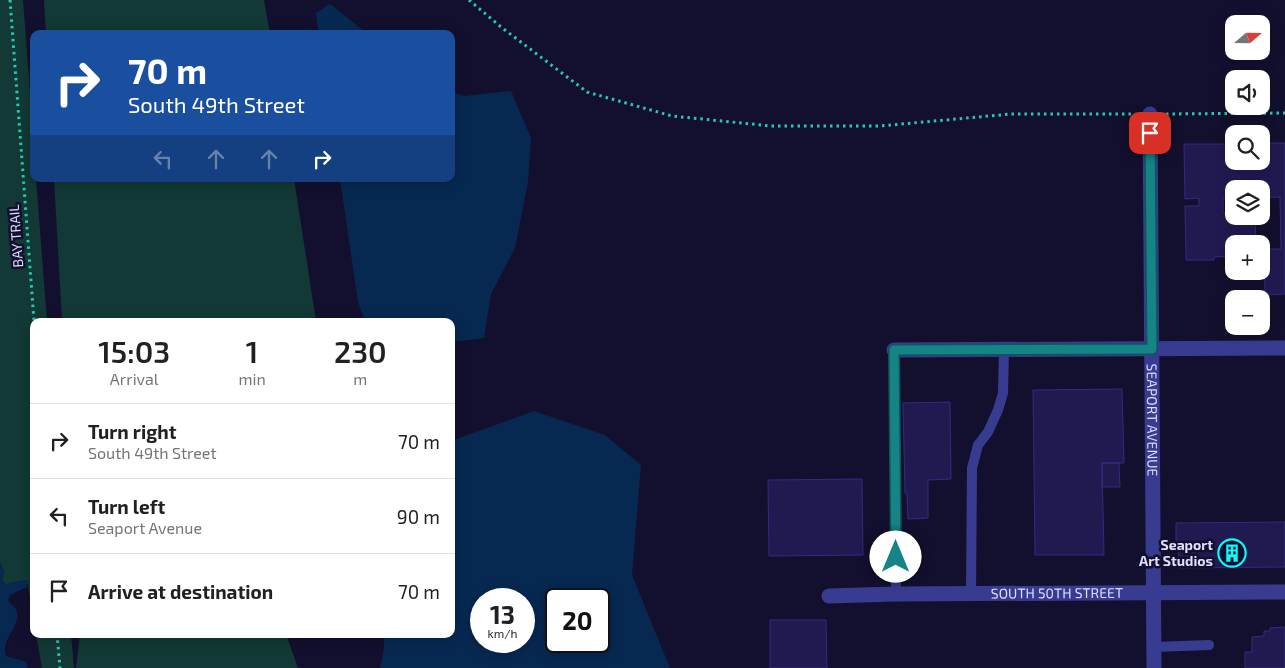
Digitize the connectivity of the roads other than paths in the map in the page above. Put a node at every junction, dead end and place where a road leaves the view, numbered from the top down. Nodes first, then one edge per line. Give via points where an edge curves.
1 (1150, 114) road end
2 (1285, 348) edge
3 (1152, 349) junction
4 (894, 350) joint
5 (1004, 350) junction
6 (1285, 592) edge
7 (1153, 593) junction
8 (896, 594) junction
9 (971, 594) junction
10 (829, 596) dead end
11 (1209, 645) dead end
12 (1154, 647) junction
13 (1154, 668) edge

1 - 3 street, SEAPORT AVENUE
2 - 3 street
3 - 5 street
3 - 7 street, SEAPORT AVENUE
4 - 5 street
4 - 8 lane
5 - 9 lane via 1003,394 988,432 978,445 972,468
6 - 7 street, SOUTH 50TH STREET
7 - 9 street, SOUTH 50TH STREET
7 - 12 street, SEAPORT AVENUE
8 - 9 street, SOUTH 50TH STREET
8 - 10 street, SOUTH 50TH STREET
11 - 12 lane
12 - 13 street, SEAPORT AVENUE

